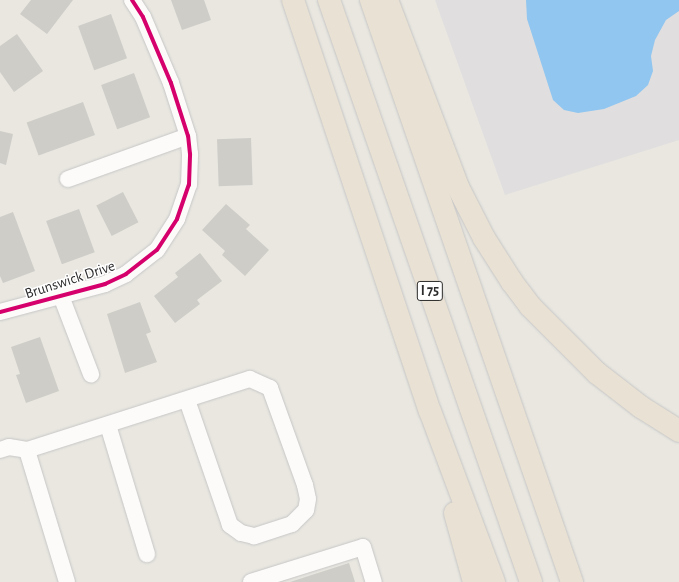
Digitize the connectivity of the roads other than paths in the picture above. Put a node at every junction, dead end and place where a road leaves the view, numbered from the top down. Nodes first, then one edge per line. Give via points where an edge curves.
1 (132, 0) edge
2 (293, 0) edge
3 (329, 0) edge
4 (371, 0) edge
5 (387, 0) edge
6 (188, 136) junction
7 (68, 179) dead end
8 (61, 296) junction
9 (0, 312) edge
10 (91, 374) dead end
11 (187, 400) junction
12 (430, 411) junction
13 (108, 425) junction
14 (679, 431) edge
15 (0, 450) edge
16 (27, 450) junction
17 (147, 554) dead end
18 (67, 582) edge
19 (251, 582) edge
20 (374, 582) edge
21 (474, 582) edge
22 (494, 582) edge
23 (531, 582) edge
24 (572, 582) edge

1 - 6 street, Brunswick Drive via 144,17 168,76
2 - 12 highway
3 - 23 highway, I 75
4 - 24 highway, I 75
5 - 14 highway via 458,187 484,238 512,282 530,306 597,373 641,408
6 - 7 street
6 - 8 street, Brunswick Drive via 190,167 184,202 177,219 157,250 126,274 106,284
8 - 9 street, Brunswick Drive
8 - 10 street
11 - 11 street via 250,379 270,388 308,499 306,510 300,518 292,524 254,536 241,533 230,525
11 - 13 street
12 - 21 highway
12 - 22 highway
13 - 16 street
13 - 17 street
15 - 16 street via 9,447
16 - 18 street
19 - 20 street via 363,546

